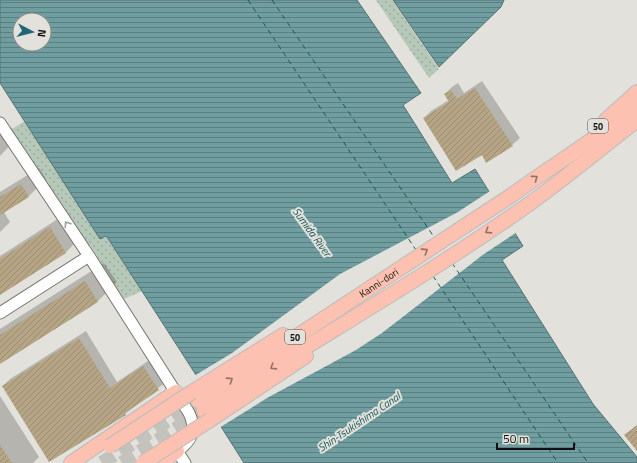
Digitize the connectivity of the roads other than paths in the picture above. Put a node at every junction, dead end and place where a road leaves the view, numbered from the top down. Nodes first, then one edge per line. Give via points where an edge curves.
1 (637, 92) edge
2 (637, 106) edge
3 (637, 120) edge
4 (0, 123) edge
5 (637, 133) edge
6 (559, 161) junction
7 (566, 177) junction
8 (89, 256) junction
9 (392, 272) junction
10 (402, 287) junction
11 (0, 313) edge
12 (176, 392) junction
13 (181, 457) edge
14 (71, 463) edge
15 (84, 463) edge
16 (143, 463) edge
17 (160, 463) edge

1 - 6 main road, Kanni-dori / 50
2 - 6 main road, Kanni-dori
3 - 7 main road, Kanni-dori
8 -> 4 street
5 - 7 main road, Kanni-dori / 50
9 -> 6 main road, Kanni-dori / 50 via 512,195
7 -> 10 main road, Kanni-dori / 50 via 521,210
8 - 11 street
8 - 12 street
10 -> 9 main road, Kanni-dori / 50 via 201,406
9 - 15 main road, 50, bridge via 263,346
10 - 16 main road, 50, bridge via 281,375
12 - 13 street via 190,413 193,428
12 - 14 main road
13 - 17 main road

